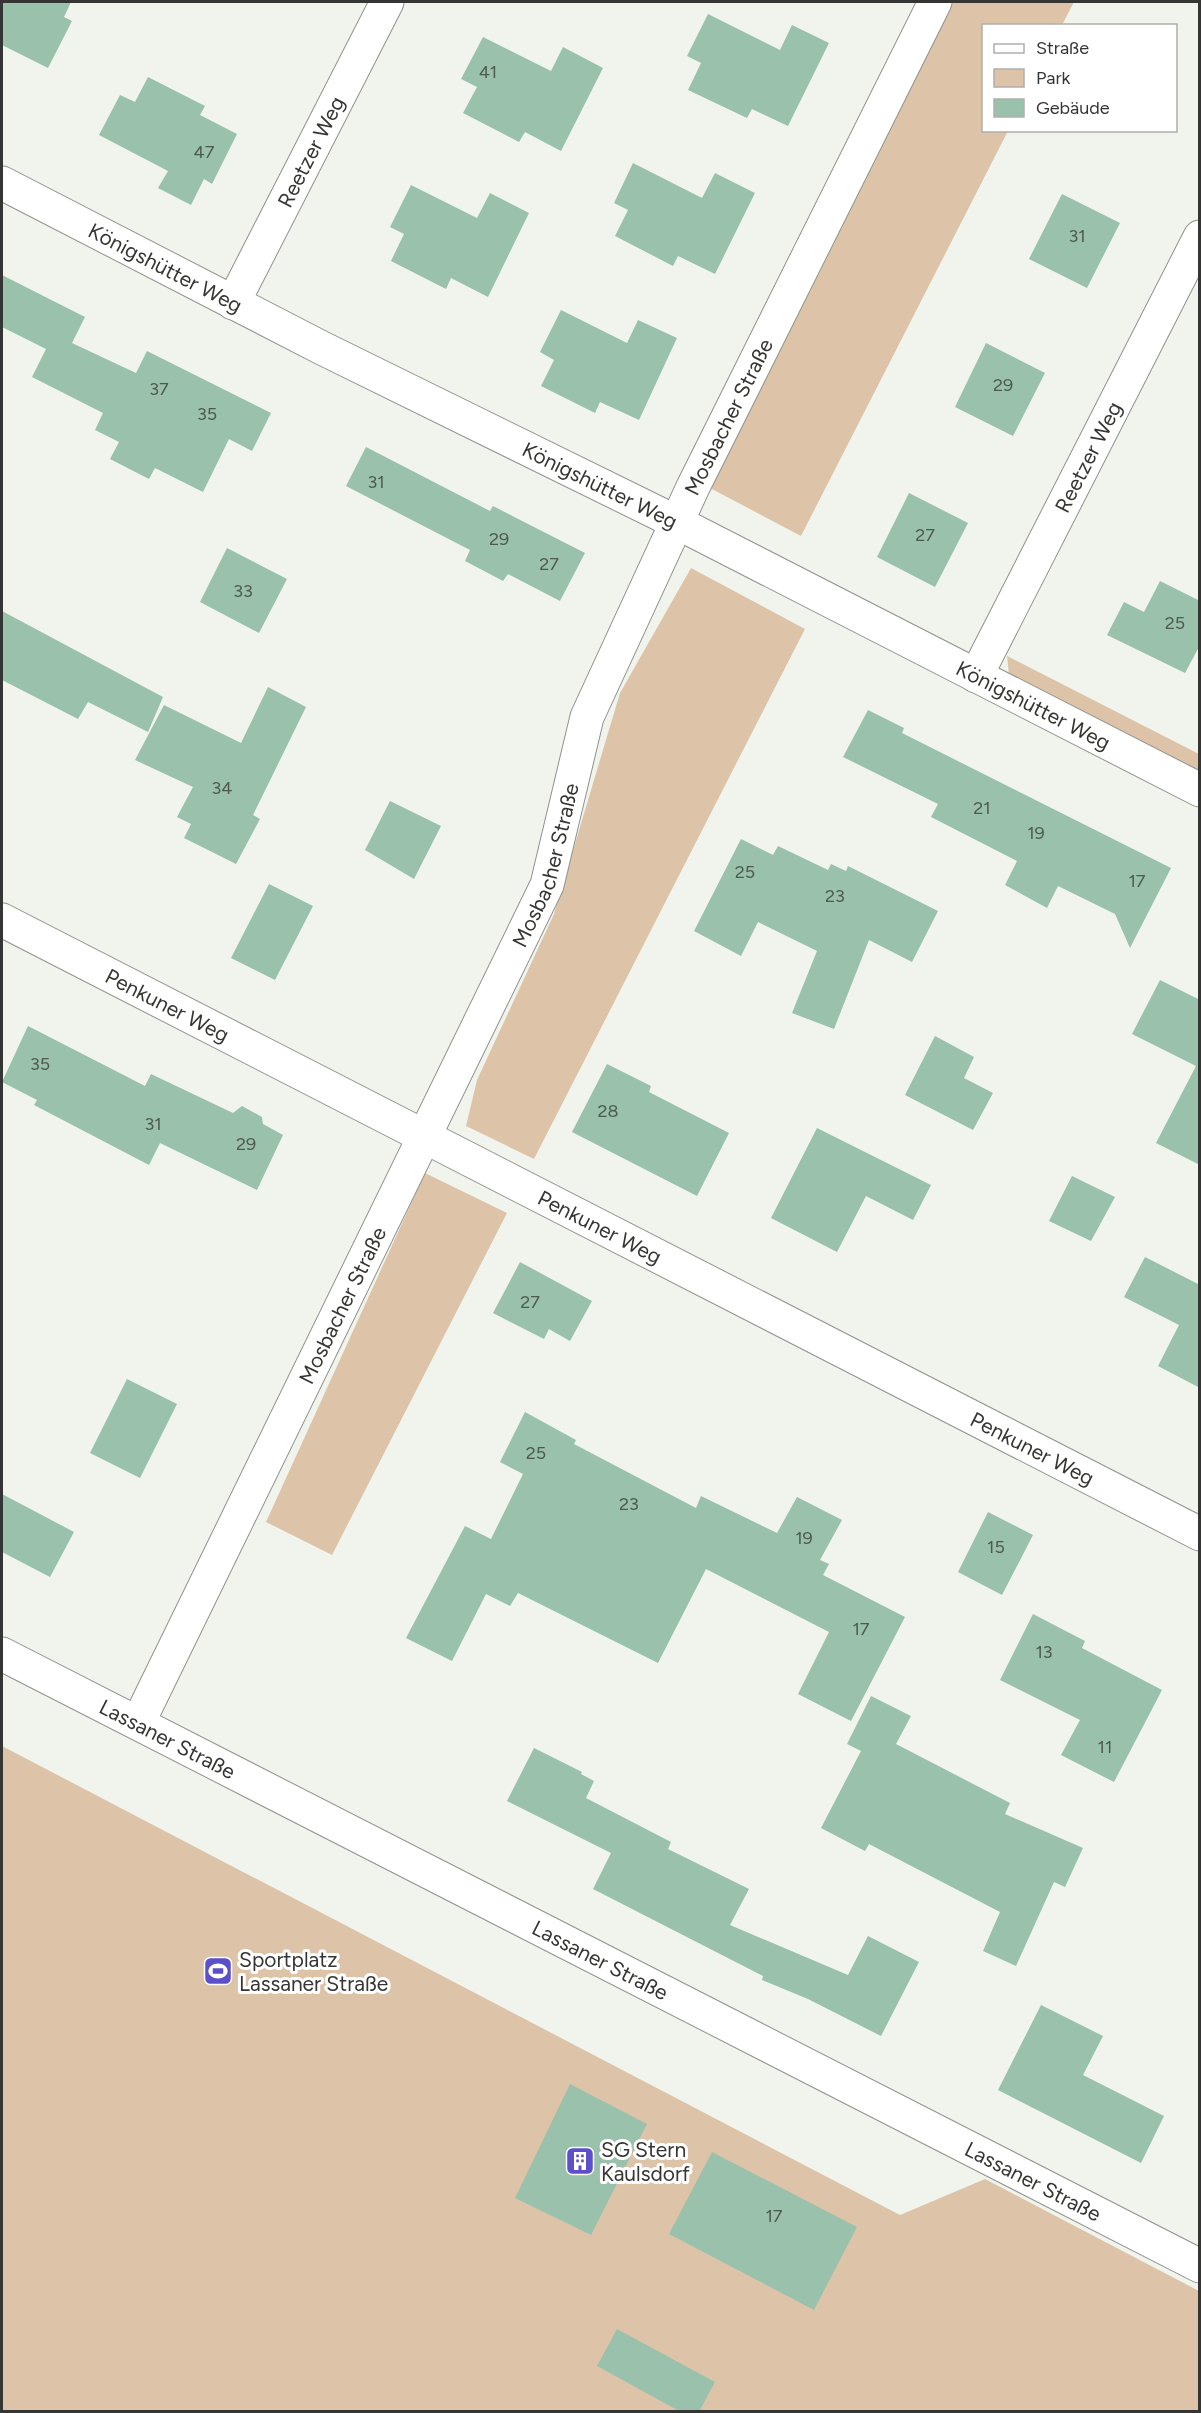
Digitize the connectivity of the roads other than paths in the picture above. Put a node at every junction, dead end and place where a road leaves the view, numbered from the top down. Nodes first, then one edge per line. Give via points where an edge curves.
1 (387, 2) edge
2 (935, 2) edge
3 (2, 183) edge
4 (1200, 237) edge
5 (233, 303) junction
6 (678, 523) junction
7 (976, 676) junction
8 (1200, 790) edge
9 (2, 920) edge
10 (426, 1136) junction
11 (1200, 1534) edge
12 (2, 1654) edge
13 (138, 1723) junction
14 (1200, 2266) edge

1 - 5 street, Reetzer Weg
2 - 6 street, Mosbacher Straße
3 - 5 street, Königshütter Weg
4 - 7 street, Reetzer Weg
5 - 6 street, Königshütter Weg
6 - 7 street, Königshütter Weg
6 - 10 street, Mosbacher Straße via 587,717 548,885
7 - 8 street, Königshütter Weg
9 - 10 street, Penkuner Weg
10 - 11 street, Penkuner Weg
10 - 13 street, Mosbacher Straße
12 - 13 street, Lassaner Straße
13 - 14 street, Lassaner Straße

